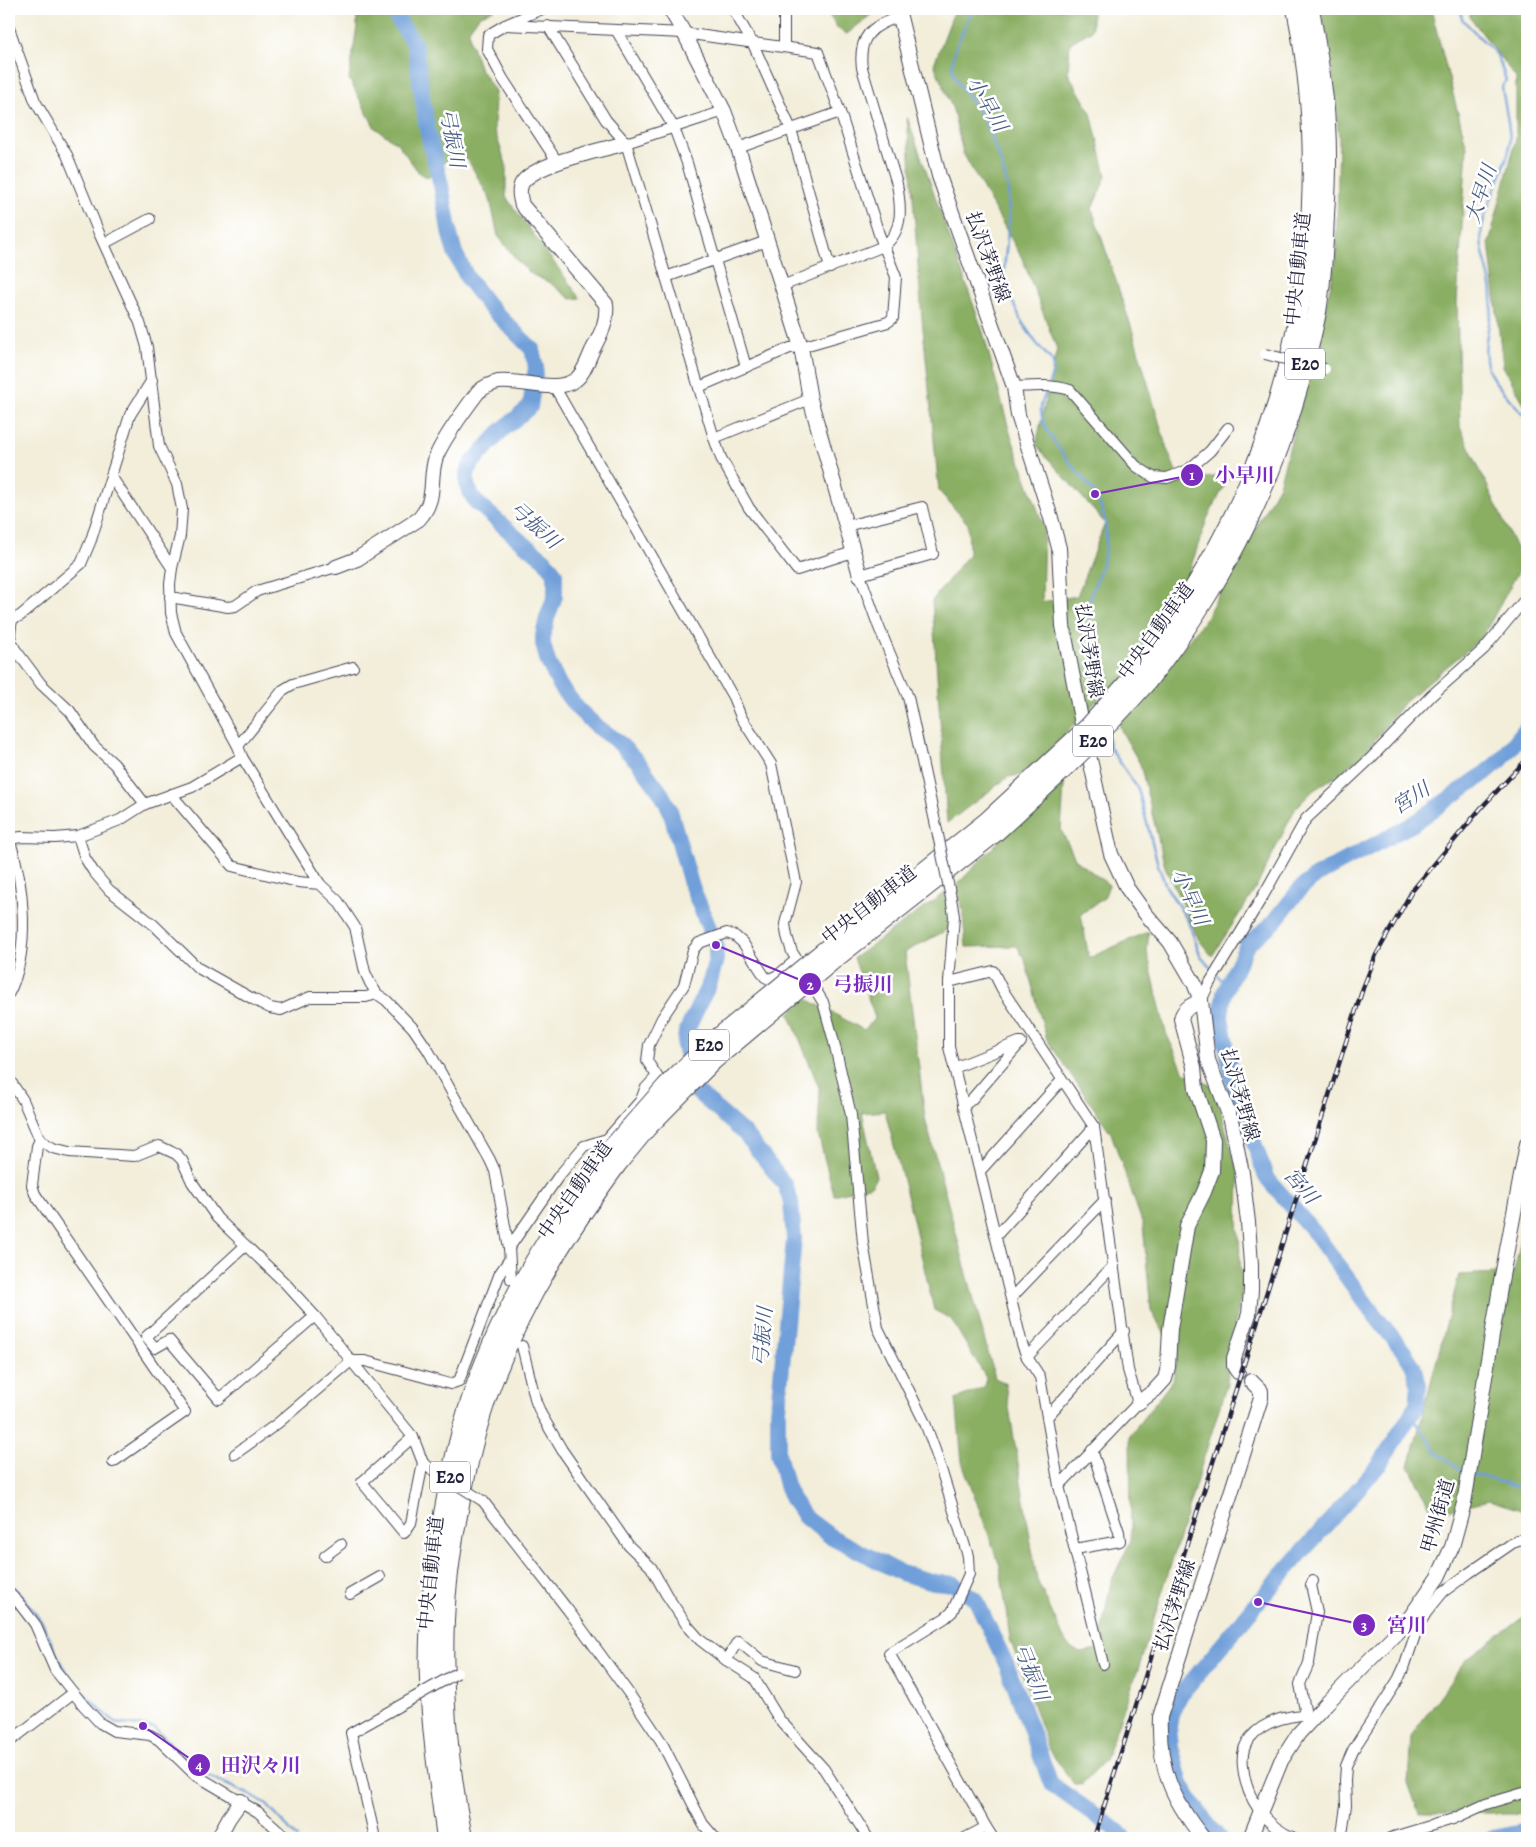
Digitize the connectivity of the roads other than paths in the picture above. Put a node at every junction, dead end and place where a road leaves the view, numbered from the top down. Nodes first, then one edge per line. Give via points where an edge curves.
1 (542, 9) edge
2 (670, 9) edge
3 (733, 9) edge
4 (784, 9) edge
5 (1296, 9) edge
6 (1310, 9) edge
7 (899, 13) edge
8 (505, 24) junction
9 (548, 26) junction
10 (9, 28) edge
11 (616, 30) junction
12 (684, 33) junction
13 (753, 44) junction
14 (784, 46) junction
15 (724, 111) junction
16 (840, 112) junction
17 (674, 128) junction
18 (791, 129) junction
19 (626, 143) junction
20 (738, 148) junction
21 (558, 162) junction
22 (150, 219) dead end
23 (767, 241) junction
24 (105, 243) junction
25 (884, 246) junction
26 (716, 261) junction
27 (830, 268) junction
28 (666, 277) junction
29 (782, 286) junction
30 (800, 347) junction
31 (1266, 354) dead end
32 (746, 367) junction
33 (1328, 370) dead end
34 (152, 380) junction
35 (554, 386) junction
36 (699, 387) junction
37 (1014, 388) junction
38 (810, 399) junction
39 (1228, 428) dead end
40 (714, 438) junction
41 (111, 476) junction
42 (846, 526) junction
43 (854, 552) junction
44 (336, 567) joint
45 (172, 568) junction
46 (860, 576) junction
47 (170, 597) junction
48 (1527, 597) edge
49 (10, 642) edge
50 (353, 667) dead end
51 (1142, 677) junction
52 (238, 746) junction
53 (242, 757) junction
54 (171, 794) junction
55 (145, 804) junction
56 (78, 836) junction
57 (9, 839) edge
58 (320, 884) junction
59 (797, 958) junction
60 (949, 982) junction
61 (9, 993) edge
62 (378, 994) junction
63 (1201, 1001) junction
64 (1032, 1033) junction
65 (1021, 1042) junction
66 (954, 1068) junction
67 (9, 1079) edge
68 (1062, 1080) junction
69 (963, 1106) junction
70 (1094, 1127) junction
71 (40, 1140) junction
72 (1527, 1144) edge
73 (613, 1157) junction
74 (980, 1171) junction
75 (1104, 1200) junction
76 (996, 1236) junction
77 (245, 1246) junction
78 (509, 1248) junction
79 (509, 1260) junction
80 (1114, 1265) junction
81 (511, 1279) dead end
82 (1011, 1298) junction
83 (315, 1316) junction
84 (1124, 1331) junction
85 (522, 1346) dead end
86 (1027, 1357) junction
87 (351, 1361) junction
88 (1238, 1372) dead end
89 (1251, 1381) dead end
90 (1138, 1403) junction
91 (1048, 1416) junction
92 (413, 1437) junction
93 (1092, 1450) junction
94 (235, 1454) dead end
95 (112, 1462) dead end
96 (428, 1466) junction
97 (1059, 1486) junction
98 (1527, 1539) edge
99 (342, 1544) dead end
100 (1075, 1549) junction
101 (325, 1556) dead end
102 (380, 1577) dead end
103 (1313, 1581) dead end
104 (9, 1593) edge
105 (350, 1594) dead end
106 (1412, 1626) junction
107 (726, 1660) junction
108 (1102, 1664) dead end
109 (795, 1670) dead end
110 (457, 1673) dead end
111 (73, 1693) junction
112 (13, 1739) dead end
113 (1527, 1792) edge
114 (241, 1801) junction
115 (1260, 1812) junction
116 (986, 1827) junction
117 (1252, 1832) edge
118 (218, 1838) edge
119 (287, 1838) edge
120 (375, 1838) edge
121 (446, 1838) edge
122 (463, 1838) edge
123 (715, 1838) edge
124 (868, 1838) edge
125 (965, 1838) edge
126 (993, 1838) edge
127 (1203, 1838) edge
128 (1294, 1838) edge
129 (1340, 1838) edge
130 (1390, 1838) edge

1 - 8 street
2 - 12 street
3 - 13 street
4 - 14 street
5 - 51 highway, 中央自動車道 / E20 via 1309,96 1312,160 1306,271 1293,344 1248,484 1202,574 1159,642
6 - 51 highway, 中央自動車道 / E20 via 1323,86 1327,159 1322,275 1310,347 1278,454 1242,535 1194,618
7 - 25 street via 870,30 860,54 900,203 897,232
7 - 37 street, 払沢茅野線 via 939,176
8 - 9 street
8 - 21 street via 488,35 487,49
9 - 11 street
9 - 19 street via 606,120
10 - 24 street via 35,101 67,155
11 - 12 street
11 - 17 street
12 - 13 street
12 - 15 street
13 - 14 street
13 - 18 street
14 - 16 street via 818,52
15 - 17 street
15 - 20 street
16 - 18 street
16 - 25 street
17 - 19 street
17 - 26 street
18 - 20 street
18 - 27 street
19 - 21 street
19 - 28 street
20 - 23 street
21 - 35 street via 538,170 521,184 522,206 601,297 607,314 606,324 582,372 576,380
22 - 24 street
23 - 26 street
23 - 29 street
24 - 34 street via 140,323
25 - 27 street
25 - 30 street via 897,283 893,318
26 - 28 street
26 - 32 street
27 - 29 street
28 - 36 street
29 - 30 street
30 - 32 street via 790,348
30 - 38 street
31 - 33 street, bridge
32 - 36 street
34 - 41 street via 130,415
34 - 45 street via 159,446 177,484 182,509 180,536
35 - 44 street via 500,382 478,392 436,457 427,510 419,519 357,559
35 - 59 street via 733,697 741,717 771,764 796,882 785,924 792,952
36 - 40 street
37 - 39 street via 1055,386 1070,390 1136,466 1154,477 1167,478 1188,470 1210,451
37 - 63 street, 払沢茅野線 via 1018,415 1059,548 1063,626 1112,854 1127,888 1170,942
38 - 40 street
38 - 42 street
40 - 43 street via 721,458 749,508 797,570
41 - 45 street
41 - 49 street via 81,564 20,616 12,619
42 - 43 street
42 - 46 street via 922,506 934,554
43 - 46 street
44 - 47 street via 257,591 235,606
45 - 47 street
46 - 60 street, bridge via 908,697 954,916
47 - 52 street via 176,633
48 - 63 street via 1484,649 1432,695 1306,819
49 - 55 street via 41,684 70,711 94,746 114,764
50 - 52 street via 293,684 283,690
51 - 73 highway, 中央自動車道 / E20, bridge via 1089,726 995,833 827,956
52 - 53 street
53 - 54 street via 192,786
53 - 58 street
54 - 55 street
54 - 58 street via 232,866
55 - 56 street via 120,820
56 - 57 street
56 - 62 street via 85,858 109,890 154,925 198,968 270,1008 281,1010 310,997
57 - 61 street via 23,920 21,954 16,979
58 - 62 street via 338,900 355,927 365,972
59 - 78 street via 769,979 735,936 727,933 699,943 693,950 684,986 662,1018 649,1045 647,1061 657,1076 607,1139 584,1146 558,1177
59 - 116 street via 823,1002 848,1106 863,1243 878,1328 925,1423 968,1556 969,1574 952,1612 889,1653
60 - 64 street via 993,971
60 - 66 street via 949,1047
62 - 78 street via 413,1028 428,1050 490,1160 495,1171
63 - 88 street, 払沢茅野線 via 1208,1060 1231,1120 1248,1222 1251,1290 1249,1314 1234,1358
63 - 90 street via 1192,1004 1181,1019 1194,1067 1196,1089 1213,1140 1212,1171 1187,1226 1165,1379
64 - 65 street
64 - 68 street
65 - 66 street
65 - 69 street
66 - 69 street
67 - 71 street via 23,1100
68 - 70 street
68 - 74 street
69 - 74 street
70 - 75 street
70 - 76 street
71 - 77 street via 68,1152 134,1156 159,1146 176,1154 205,1202
71 - 95 street via 32,1184 34,1194 185,1412
72 - 106 street, 甲州街道 via 1464,1504 1452,1547
73 - 121 highway, 中央自動車道 / E20 via 560,1218 517,1292 479,1378 453,1464 434,1571 430,1622 429,1679 435,1760
73 - 122 highway, 中央自動車道 / E20 via 530,1300 496,1374 470,1459 458,1515 445,1620 449,1750
74 - 76 street
75 - 80 street
75 - 82 street
76 - 82 street
77 - 83 street via 286,1282
77 - 83 street via 146,1337 155,1348 169,1340 219,1399
78 - 79 street
79 - 81 street
79 - 87 street via 500,1273 459,1381 450,1384 365,1361
80 - 84 street
80 - 86 street
82 - 86 street
83 - 87 street
84 - 90 street via 1128,1370
84 - 91 street
85 - 107 street via 540,1414 562,1450 629,1546 651,1567 686,1624 700,1640
86 - 91 street via 1040,1377
87 - 92 street
87 - 94 street via 278,1423
89 - 127 street, 払沢茅野線 via 1260,1391 1261,1398 1160,1717 1159,1738 1168,1784 1186,1817
90 - 93 street
91 - 97 street
92 - 96 street
92 - 96 street via 362,1482 404,1533 411,1523
93 - 97 street
93 - 100 street via 1120,1540
96 - 123 street, bridge via 483,1501 568,1610 661,1741 703,1824
97 - 100 street
98 - 106 street via 1517,1540 1443,1592
99 - 101 street
100 - 108 street
102 - 105 street
103 - 115 street via 1317,1612 1310,1664 1300,1684 1305,1710 1301,1715 1282,1717 1260,1729 1249,1739 1242,1757 1245,1784
104 - 111 street via 35,1624 56,1670
106 - 115 street, 甲州街道 via 1299,1733 1281,1761
106 - 129 street via 1405,1665 1398,1680 1352,1750 1346,1766 1346,1805
107 - 109 street via 738,1641 762,1660
107 - 124 street via 754,1678 779,1720 824,1768
110 - 120 street, bridge via 351,1733
111 - 112 street
111 - 114 street via 100,1723 114,1730 150,1735 194,1774
113 - 130 street
114 - 118 street
114 - 119 street
115 - 117 street, 甲州街道
115 - 128 street
116 - 125 street
116 - 126 street

